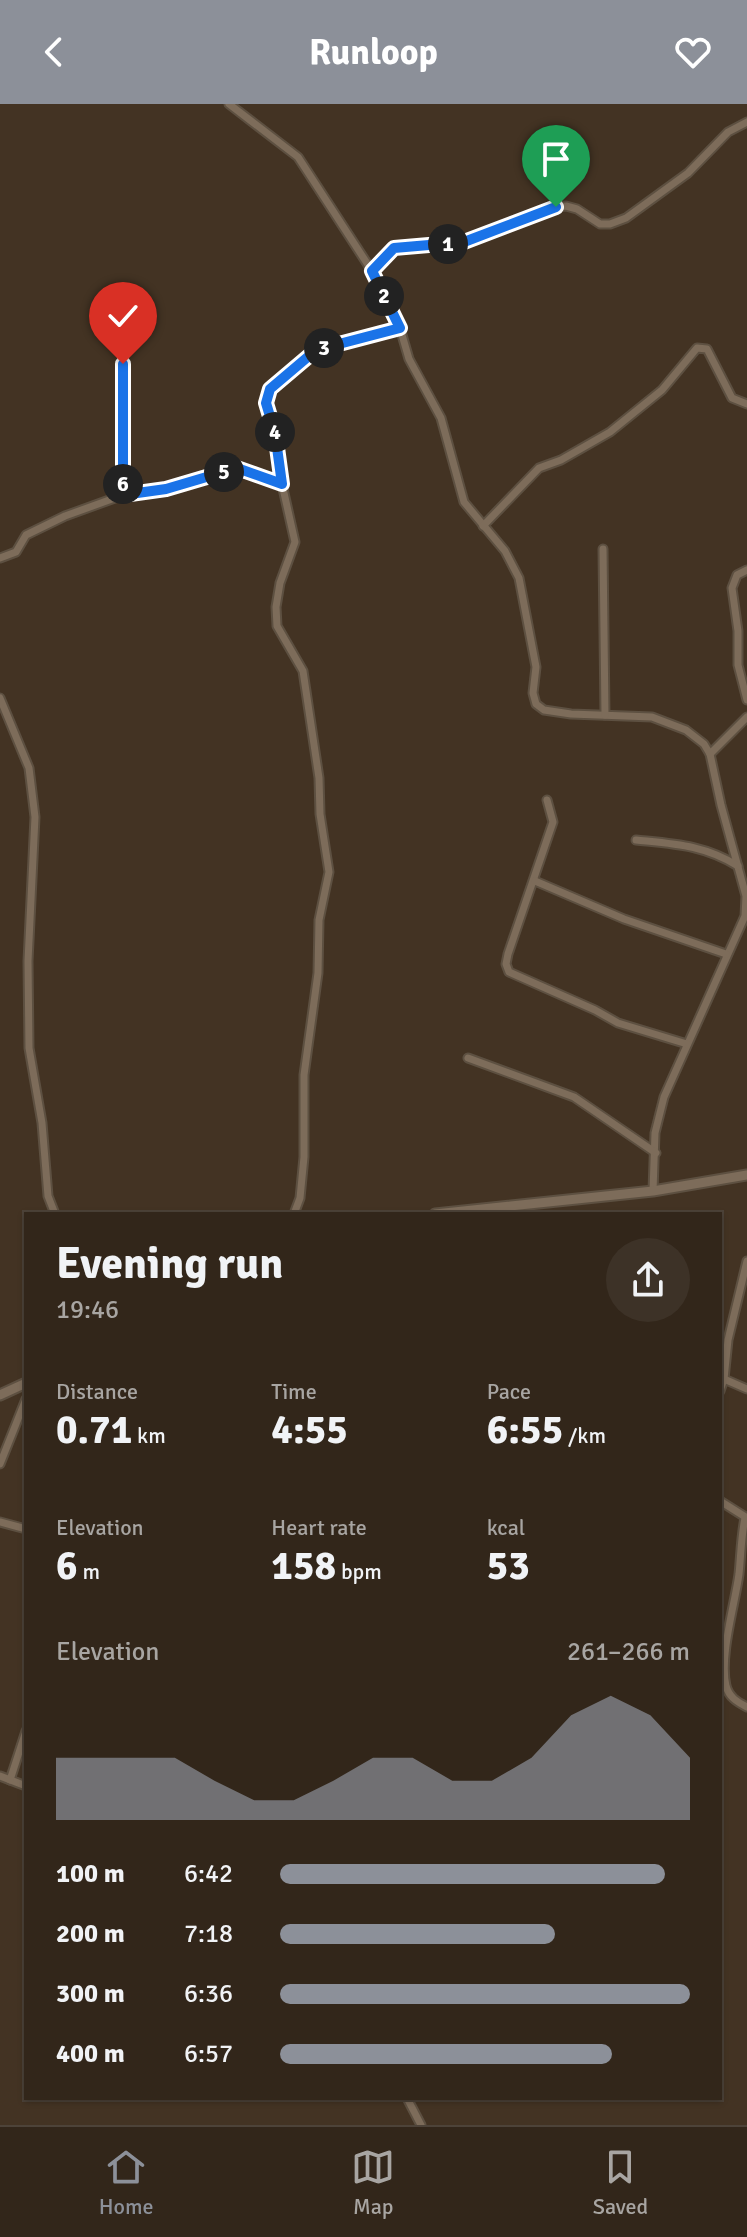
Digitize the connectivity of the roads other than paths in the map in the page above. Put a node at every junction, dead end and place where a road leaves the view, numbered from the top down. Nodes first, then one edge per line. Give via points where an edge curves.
1 (229, 104) edge
2 (747, 122) edge
3 (372, 271) junction
4 (400, 328) junction
5 (123, 364) dead end
6 (747, 404) edge
7 (282, 484) junction
8 (123, 495) junction
9 (483, 526) junction
10 (603, 549) dead end
11 (0, 558) edge
12 (747, 570) edge
13 (0, 698) edge
14 (747, 700) edge
15 (605, 715) junction
16 (747, 717) edge
17 (710, 754) junction
18 (547, 800) dead end
19 (636, 840) dead end
20 (738, 866) junction
21 (535, 881) junction
22 (726, 954) junction
23 (687, 1044) junction
24 (468, 1058) dead end
25 (656, 1153) junction
26 (747, 1177) edge
27 (653, 1191) junction
28 (529, 1209) edge
29 (54, 1212) edge
30 (295, 1212) edge
31 (473, 1212) edge
32 (747, 1261) edge
33 (724, 1379) junction
34 (24, 1384) edge
35 (722, 1385) edge
36 (747, 1389) edge
37 (0, 1395) edge
38 (24, 1404) edge
39 (0, 1464) edge
40 (722, 1502) edge
41 (746, 1518) edge
42 (0, 1522) edge
43 (24, 1528) edge
44 (747, 1707) edge
45 (24, 1737) edge
46 (0, 1776) edge
47 (10, 1780) junction
48 (24, 1785) edge
49 (408, 2100) edge
50 (421, 2125) edge

1 - 3 street via 298,157
2 - 3 street via 626,218 600,224 577,209 556,207 464,242 394,248
3 - 4 street
4 - 7 street via 316,350 270,389 266,403
4 - 9 street via 409,359 441,418 464,502
5 - 8 street
6 - 9 street via 732,398 707,349 697,348 662,390 610,432 539,468
7 - 8 street via 237,468 166,489
7 - 30 street via 295,542 280,583 277,626 303,671 329,872 319,920 318,973 304,1075 304,1157
8 - 11 street via 26,535 16,552
9 - 15 street via 519,578 536,667 536,704 544,710
10 - 15 street
12 - 14 street via 737,575 732,588 738,665
13 - 29 street via 29,768 35,817 29,1048
15 - 17 street via 652,717 686,730
16 - 17 street
17 - 20 street
18 - 21 street via 553,822
19 - 20 street via 700,848
20 - 22 street via 745,916
21 - 22 street
21 - 23 street via 508,954 509,972 618,1023
22 - 23 street
23 - 25 street via 664,1097
24 - 25 street via 574,1097
25 - 27 street
26 - 27 street
27 - 28 street
28 - 31 street
32 - 33 street
33 - 35 street
33 - 36 street
34 - 37 street
38 - 39 street
40 - 41 street
41 - 44 street via 725,1685 731,1697
42 - 43 street
45 - 47 street
46 - 47 street
47 - 48 street
49 - 50 street

